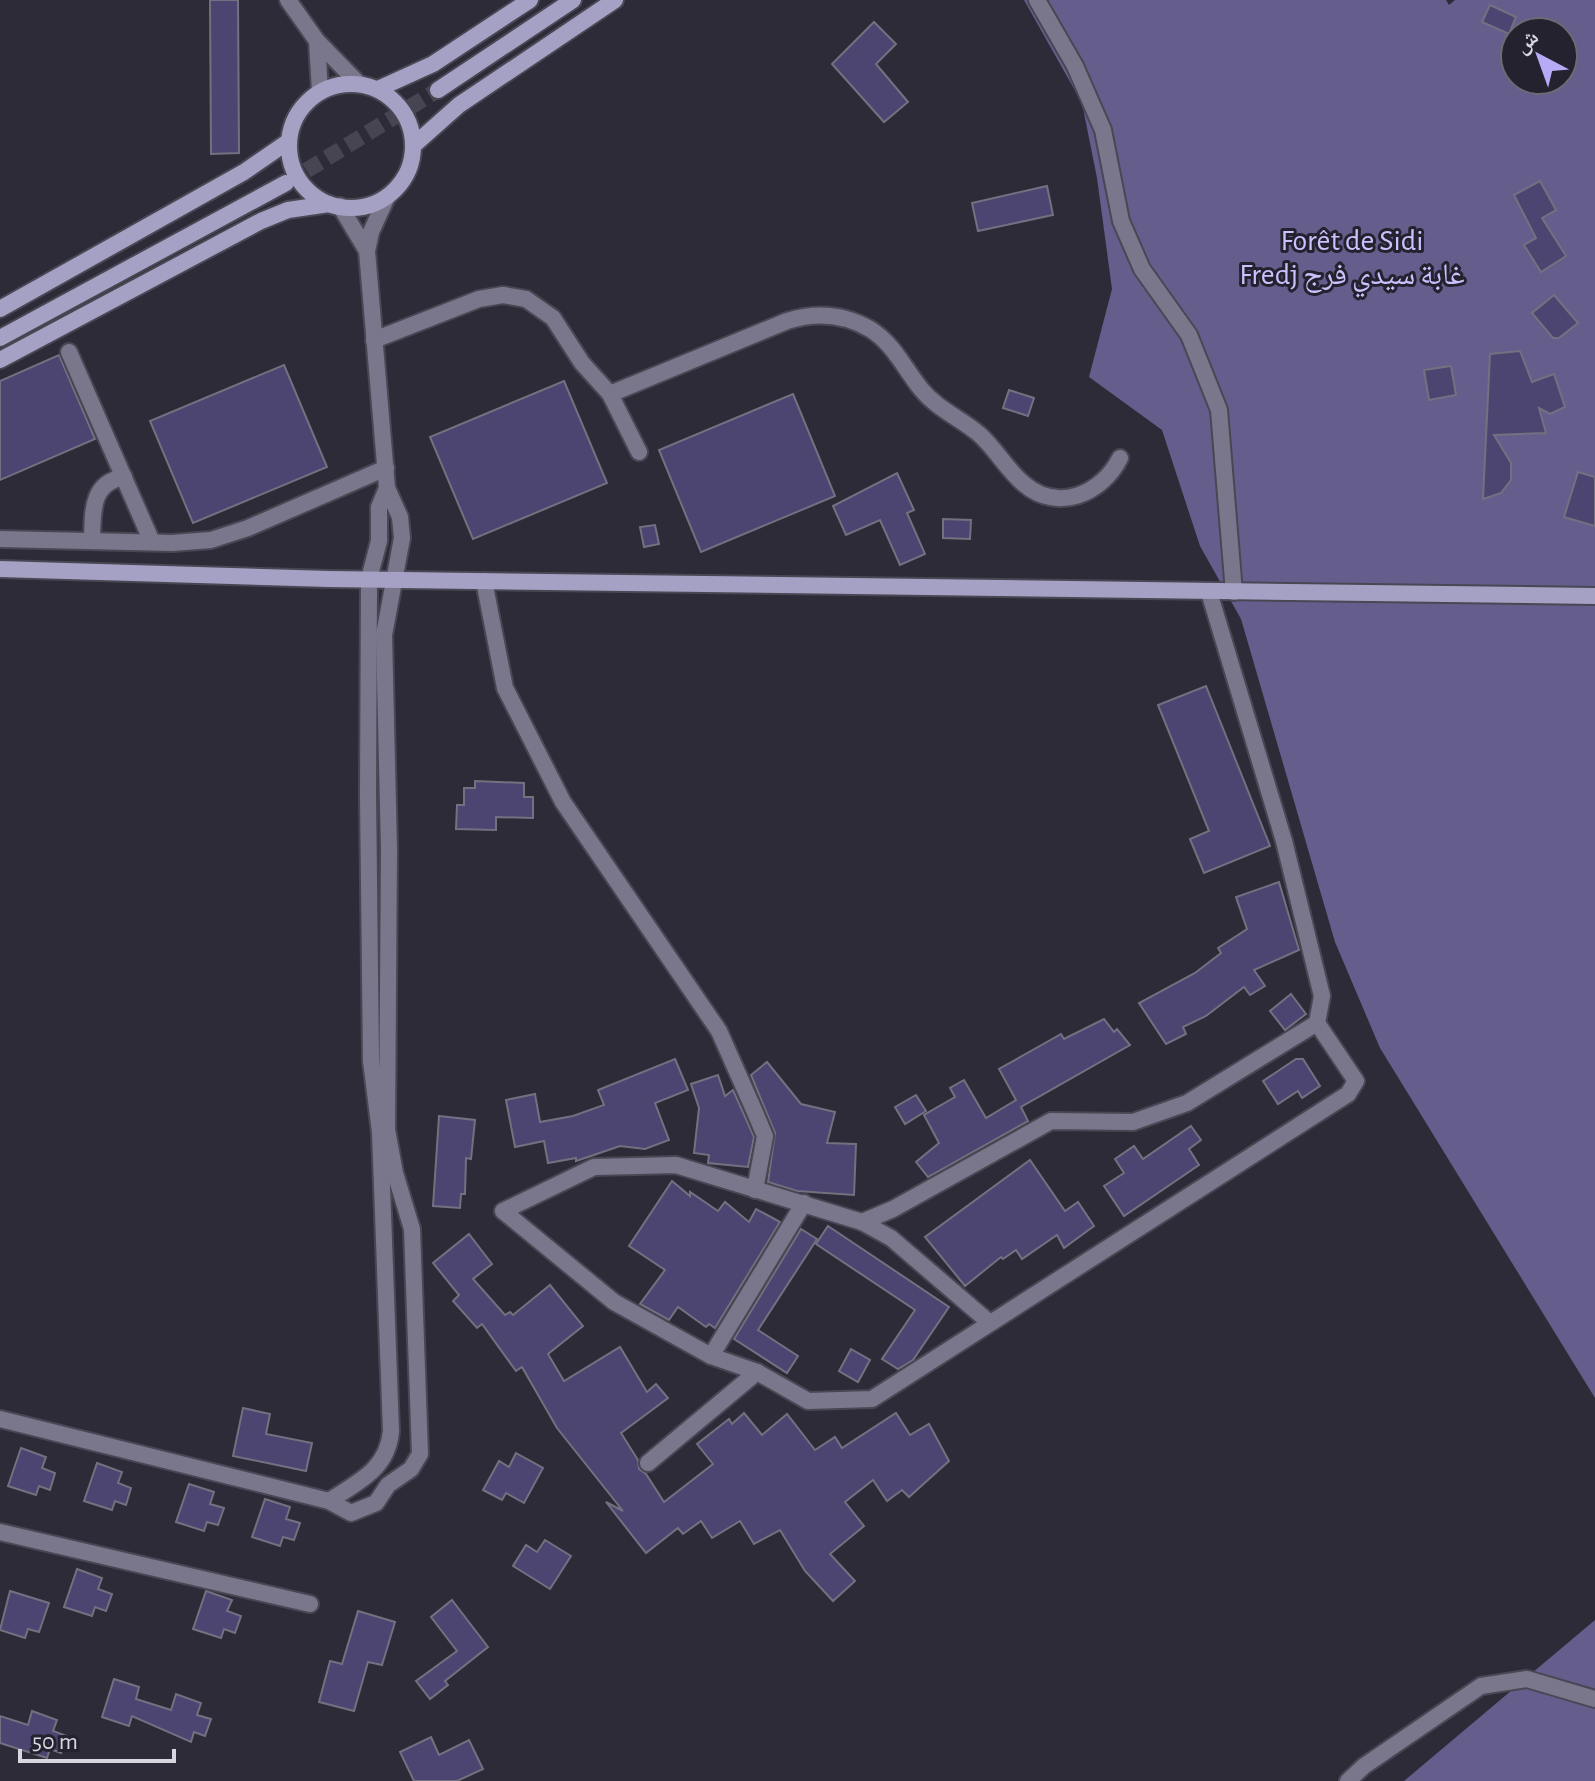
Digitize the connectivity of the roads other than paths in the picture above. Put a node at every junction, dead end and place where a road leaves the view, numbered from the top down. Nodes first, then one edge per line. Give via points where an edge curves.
1 (288, 0) edge
2 (530, 0) edge
3 (573, 0) edge
4 (615, 0) edge
5 (1037, 0) edge
6 (317, 41) junction
7 (359, 84) junction
8 (378, 89) junction
9 (438, 90) tunnel mouth
10 (320, 92) junction
11 (289, 141) junction
12 (414, 145) junction
13 (286, 183) tunnel mouth
14 (387, 197) junction
15 (335, 205) junction
16 (367, 251) junction
17 (0, 309) edge
18 (0, 338) edge
19 (374, 340) junction
20 (69, 352) dead end
21 (0, 360) edge
22 (610, 394) junction
23 (639, 452) dead end
24 (1120, 458) dead end
25 (386, 468) junction
26 (124, 477) junction
27 (387, 488) junction
28 (0, 539) edge
29 (92, 541) junction
30 (152, 542) junction
31 (0, 569) edge
32 (369, 579) junction
33 (395, 580) junction
34 (484, 581) junction
35 (1209, 592) junction
36 (1234, 592) junction
37 (1595, 596) edge
38 (368, 795) junction
39 (388, 796) junction
40 (368, 847) junction
41 (389, 849) junction
42 (1317, 1023) junction
43 (755, 1190) junction
44 (804, 1203) junction
45 (862, 1222) junction
46 (990, 1323) junction
47 (711, 1356) junction
48 (757, 1372) junction
49 (0, 1419) edge
50 (648, 1463) dead end
51 (329, 1501) junction
52 (0, 1532) edge
53 (310, 1604) dead end
54 (1595, 1699) edge
55 (1348, 1781) edge

1 - 6 street
2 - 8 main road via 433,64
3 - 9 main road
4 - 12 main road via 451,110
5 - 36 street via 1075,66 1103,130 1121,221 1142,269 1189,335 1219,410
6 - 7 street
6 - 10 street
7 - 8 main road
7 - 10 main road
8 - 12 main road via 404,112
10 - 11 main road via 294,121
11 - 15 main road via 299,179 312,194
11 - 17 main road via 244,172
12 - 14 main road via 411,165
13 - 18 main road
14 - 15 main road via 369,205
14 - 16 street
15 - 16 street
15 - 21 main road via 288,210 261,221
16 - 19 street
19 - 22 street via 479,299 515,296 537,304 553,318
19 - 25 street
20 - 26 street
22 - 23 street
22 - 24 street via 787,321 834,316 880,336 931,399 978,433 1030,489 1063,499 1086,494 1107,479
25 - 27 street
25 - 30 street via 230,535 191,543
26 - 29 street via 110,481 96,497
26 - 30 street
27 - 32 street via 379,507 379,541
27 - 33 street via 402,527
28 - 29 street
29 - 30 street
31 - 32 main road
32 - 33 main road
32 - 38 street
33 - 34 main road
33 - 39 street via 384,635
34 - 35 main road
34 - 43 street via 505,688 563,802 719,1031 765,1136
35 - 36 main road
35 - 42 street via 1299,903 1322,996
36 - 37 main road
38 - 39 street
38 - 40 street
39 - 41 street
40 - 41 street
40 - 51 street via 371,1061 380,1132 391,1431 382,1463
41 - 51 street via 387,1130 412,1229 422,1445 411,1469 388,1485 369,1509 343,1511
42 - 45 street via 1187,1103 1133,1122 1051,1121
42 - 46 street via 1356,1081 1348,1094
43 - 44 street
43 - 47 street via 676,1165 594,1167 503,1211 614,1302
44 - 45 street
44 - 47 street
45 - 46 street via 891,1238
46 - 48 street via 872,1399 808,1401
47 - 48 street
48 - 50 street
49 - 51 street
52 - 53 street
54 - 55 street via 1527,1679 1481,1686

